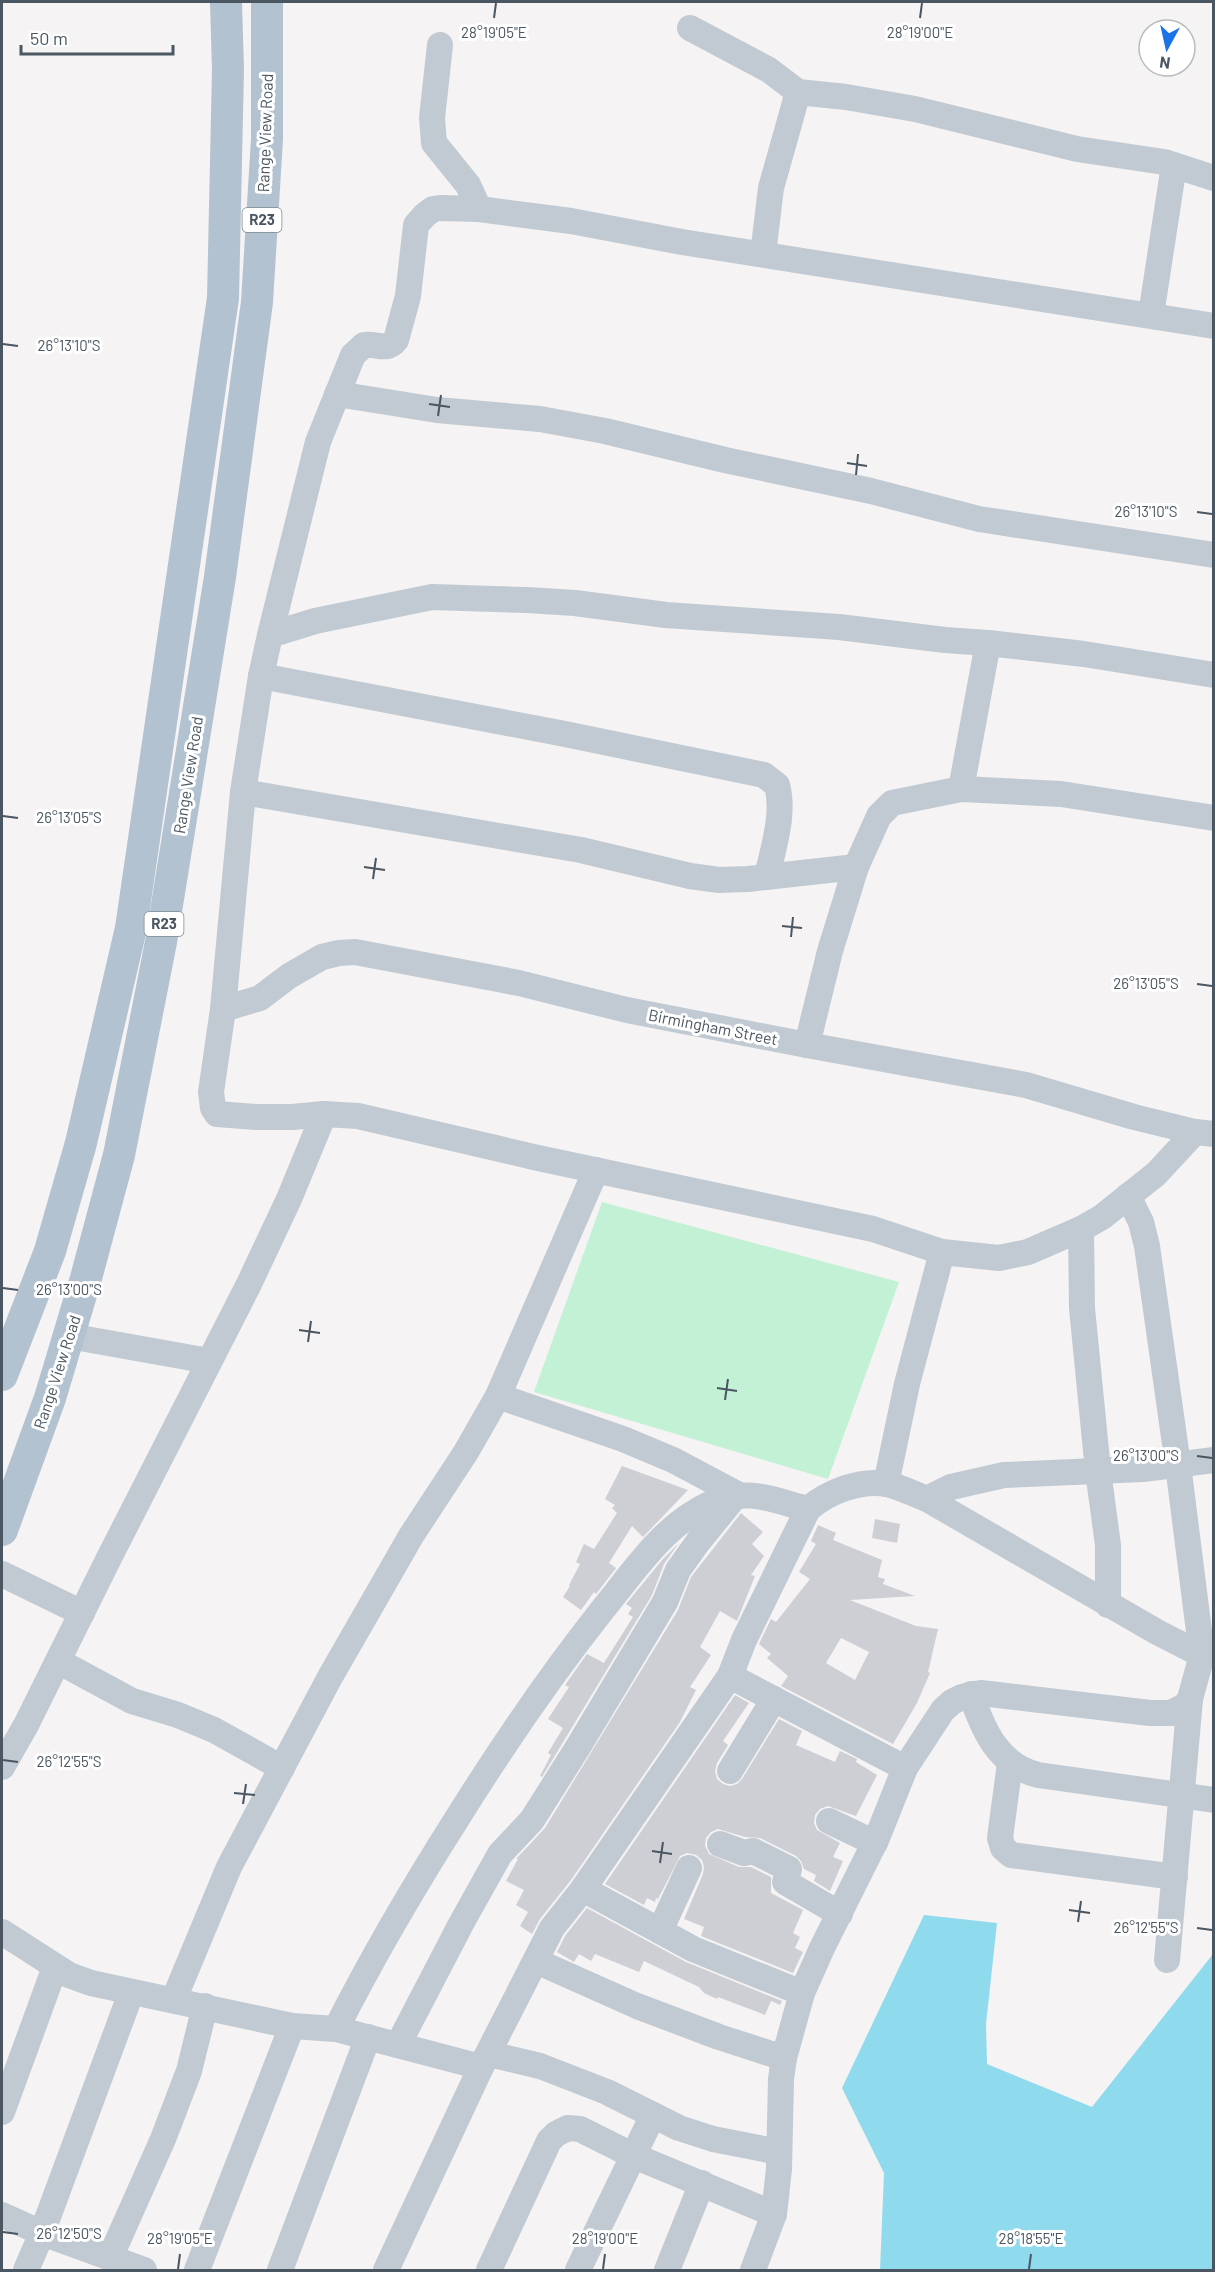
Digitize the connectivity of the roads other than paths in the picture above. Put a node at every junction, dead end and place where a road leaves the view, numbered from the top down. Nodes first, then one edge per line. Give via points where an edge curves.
1 (226, 2) edge
2 (267, 2) edge
3 (690, 28) dead end
4 (440, 45) dead end
5 (798, 92) junction
6 (1174, 165) junction
7 (1214, 178) edge
8 (479, 209) junction
9 (764, 254) junction
10 (1151, 315) junction
11 (1214, 326) edge
12 (337, 394) junction
13 (1214, 555) edge
14 (270, 635) junction
15 (988, 643) junction
16 (1214, 675) edge
17 (261, 676) junction
18 (961, 789) junction
19 (243, 792) junction
20 (1214, 818) edge
21 (856, 867) junction
22 (767, 877) junction
23 (223, 1009) junction
24 (807, 1046) junction
25 (324, 1114) junction
26 (1204, 1133) edge
27 (596, 1170) junction
28 (1128, 1196) junction
29 (1081, 1229) junction
30 (942, 1252) junction
31 (69, 1336) junction
32 (209, 1361) junction
33 (2, 1375) edge
34 (498, 1396) junction
35 (1214, 1460) edge
36 (1178, 1465) junction
37 (1098, 1471) junction
38 (886, 1484) junction
39 (737, 1494) junction
40 (927, 1499) junction
41 (808, 1509) junction
42 (2, 1530) edge
43 (2, 1574) edge
44 (1108, 1605) junction
45 (82, 1613) junction
46 (1208, 1656) edge
47 (58, 1661) junction
48 (730, 1676) junction
49 (971, 1694) junction
50 (774, 1699) junction
51 (1190, 1700) junction
52 (1010, 1763) junction
53 (2, 1767) edge
54 (282, 1768) junction
55 (905, 1768) junction
56 (730, 1771) dead end
57 (1182, 1797) junction
58 (1214, 1800) edge
59 (829, 1821) dead end
60 (875, 1843) junction
61 (720, 1844) dead end
62 (689, 1868) dead end
63 (1175, 1877) junction
64 (583, 1889) junction
65 (840, 1914) junction
66 (660, 1931) junction
67 (2, 1932) edge
68 (1167, 1960) dead end
69 (536, 1961) junction
70 (55, 1967) junction
71 (131, 1993) junction
72 (802, 1993) junction
73 (174, 1999) junction
74 (205, 2006) junction
75 (292, 2026) junction
76 (336, 2029) junction
77 (368, 2037) junction
78 (398, 2045) junction
79 (784, 2058) junction
80 (485, 2060) junction
81 (2, 2112) edge
82 (653, 2115) junction
83 (779, 2152) junction
84 (634, 2156) junction
85 (702, 2183) junction
86 (774, 2214) junction
87 (2, 2215) edge
88 (42, 2233) junction
89 (110, 2258) junction
90 (26, 2271) edge
91 (144, 2271) edge
92 (197, 2271) edge
93 (280, 2271) edge
94 (386, 2271) edge
95 (489, 2271) edge
96 (578, 2271) edge
97 (668, 2271) edge
98 (753, 2271) edge

1 - 33 main road, Range View Road / R23 via 223,298 131,928 81,1143 51,1251
2 - 31 main road, Range View Road / R23 via 267,139 257,302 220,577 161,942 119,1155
3 - 5 street via 769,70
4 - 8 street via 432,118 434,143 463,178
5 - 6 street via 915,109 1077,149
5 - 9 street via 771,188
6 - 7 street
6 - 10 street
8 - 9 street
8 - 12 street via 433,209 418,221 408,296 396,340 389,347 367,344 359,348
9 - 10 street
10 - 11 street
12 - 13 street via 605,431 979,519
12 - 14 street via 318,442
14 - 15 street via 315,621 432,597 575,603 666,615 839,627
14 - 17 street
15 - 16 street
15 - 18 street
17 - 19 street
17 - 22 street via 764,775 777,785 779,793
18 - 20 street via 1061,794
18 - 21 street via 900,800 886,807
19 - 22 street via 581,850 690,876 719,880
19 - 23 street
21 - 22 street
21 - 24 street
23 - 24 street, Birmingham Street via 260,999 322,957 355,952 519,983 627,1010
23 - 25 street via 211,1092 214,1112 256,1117
24 - 26 street, Birmingham Street via 1026,1086
25 - 27 street via 391,1122
25 - 32 street via 289,1199
26 - 28 street
27 - 30 street via 873,1229
27 - 34 street
28 - 29 street
28 - 36 street via 1147,1246
29 - 30 street via 1028,1252 999,1258
29 - 37 street via 1082,1308
30 - 38 street via 907,1384
31 - 32 street
31 - 42 main road, Range View Road / R23
32 - 45 street
34 - 39 street via 623,1439
34 - 54 street via 411,1536
35 - 36 street
36 - 37 street
36 - 46 street
37 - 40 street via 1004,1476 951,1487
37 - 44 street via 1108,1545
38 - 40 street
38 - 41 street via 834,1492
39 - 41 street
39 - 76 street via 696,1512 660,1539 557,1667 423,1872 370,1961
39 - 78 street via 678,1570 665,1602 578,1747 531,1820 500,1854
40 - 44 street
41 - 48 street
43 - 45 street
44 - 46 street
45 - 47 street
46 - 51 street
47 - 53 street
47 - 54 street via 132,1701 214,1730
48 - 50 street
48 - 64 street
49 - 51 street via 1171,1713
49 - 52 street via 980,1723
49 - 55 street via 943,1710
50 - 55 street
50 - 56 street
51 - 57 street
52 - 57 street via 1038,1775
52 - 63 street via 1000,1838 1011,1855
54 - 73 street via 229,1867
55 - 60 street
57 - 58 street
57 - 63 street
59 - 60 street
60 - 65 street
61 - 65 street via 753,1851 789,1869 785,1882
62 - 66 street
63 - 68 street
64 - 66 street
64 - 69 street via 552,1928
65 - 72 street
66 - 72 street via 693,1949
67 - 70 street
69 - 79 street via 637,2006
69 - 80 street
70 - 71 street via 91,1983
70 - 81 street
71 - 73 street
71 - 88 street
72 - 79 street
73 - 74 street
74 - 75 street
74 - 89 street via 189,2070
75 - 76 street
75 - 92 street
76 - 77 street
77 - 78 street
77 - 93 street
78 - 80 street
79 - 83 street
80 - 82 street via 540,2066
80 - 94 street
82 - 83 street via 713,2139
82 - 84 street
83 - 86 street
84 - 85 street
84 - 95 street via 580,2129 568,2128 556,2134 543,2153
84 - 96 street
85 - 86 street
85 - 97 street
86 - 98 street
87 - 88 street
88 - 89 street
88 - 90 street
89 - 91 street

